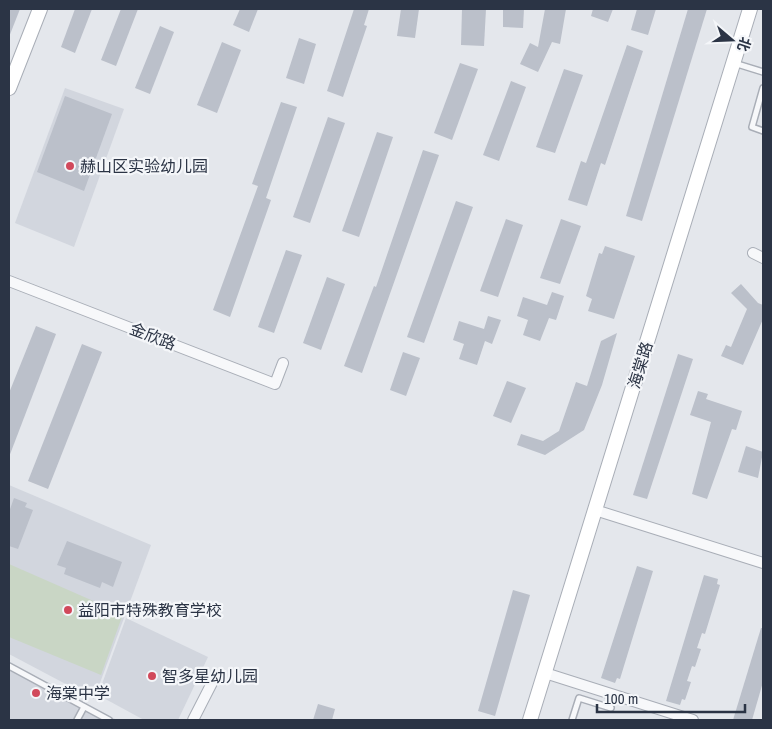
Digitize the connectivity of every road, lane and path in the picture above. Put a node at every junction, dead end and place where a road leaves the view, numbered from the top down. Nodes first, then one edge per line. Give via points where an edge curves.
1 (40, 9) edge
2 (750, 9) edge
3 (733, 62) junction
4 (763, 72) edge
5 (9, 88) edge
6 (763, 88) edge
7 (763, 131) edge
8 (753, 253) dead end
9 (763, 258) edge
10 (9, 282) edge
11 (283, 363) dead end
12 (595, 510) junction
13 (763, 563) edge
14 (9, 666) edge
15 (544, 673) junction
16 (214, 679) dead end
17 (84, 706) junction
18 (611, 708) dead end
19 (77, 720) edge
20 (109, 720) edge
21 (193, 720) edge
22 (530, 720) edge
23 (572, 720) edge
24 (693, 720) edge

1 - 5 street
2 - 3 street, 海棠路
3 - 4 lane
3 - 12 street, 海棠路
6 - 7 lane via 752,127
8 - 9 street
10 - 11 street, 金欣路 via 275,384
12 - 13 street
12 - 15 street, 海棠路
14 - 17 lane
15 - 22 street, 海棠路
15 - 24 street
16 - 21 street
17 - 19 lane
17 - 20 lane
18 - 23 lane via 579,698

